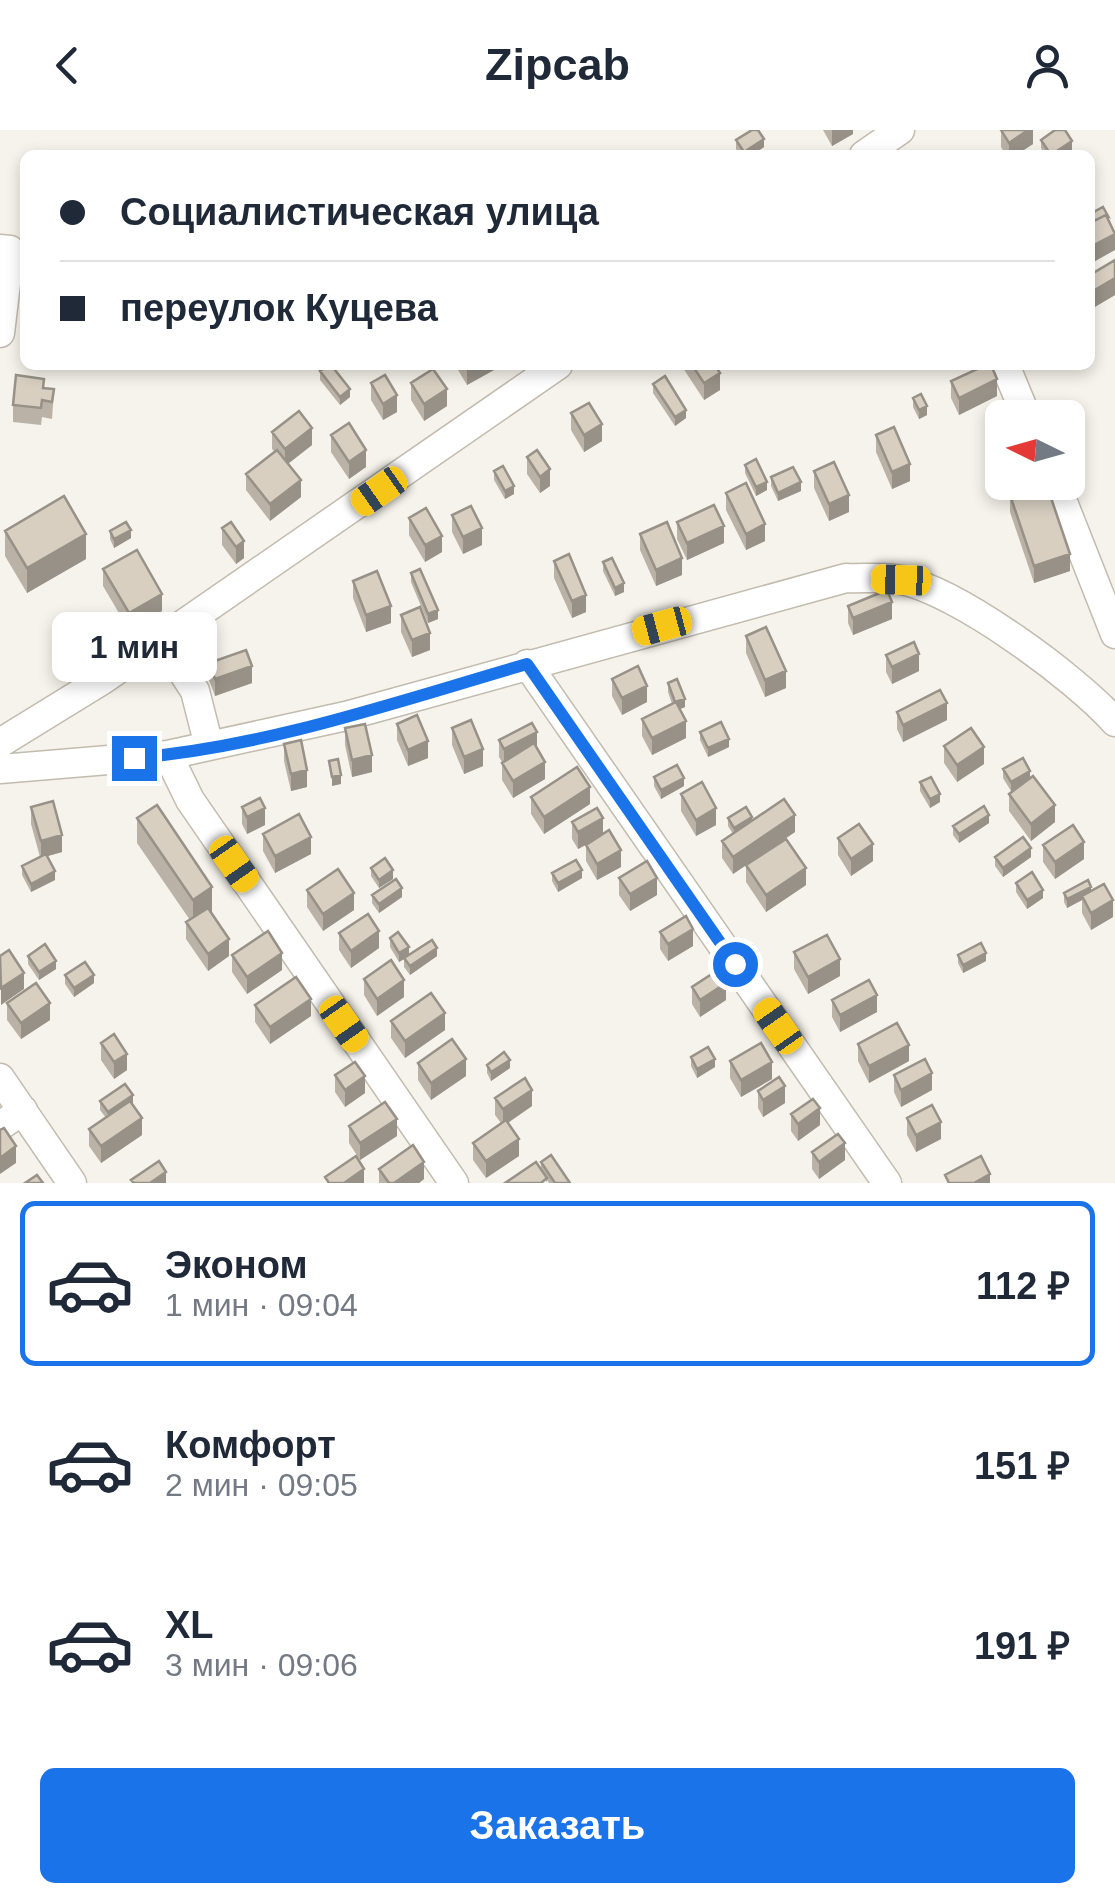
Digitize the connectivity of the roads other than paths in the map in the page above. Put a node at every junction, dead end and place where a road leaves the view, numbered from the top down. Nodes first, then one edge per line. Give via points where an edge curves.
1 (899, 137) edge
2 (874, 150) edge
3 (0, 249) edge
4 (0, 333) edge
5 (551, 370) edge
6 (1006, 370) edge
7 (1019, 400) edge
8 (1062, 500) edge
9 (1115, 634) edge
10 (162, 640) junction
11 (527, 664) junction
12 (1115, 722) edge
13 (0, 743) edge
14 (209, 746) junction
15 (168, 755) junction
16 (0, 769) edge
17 (0, 1078) edge
18 (11, 1118) edge
19 (72, 1183) edge
20 (454, 1183) edge
21 (887, 1183) edge

1 - 2 street
3 - 4 street via 10,250
5 - 10 street
6 - 7 street
8 - 9 street
10 - 13 street
10 - 14 street via 195,691
11 - 12 street via 846,578 901,580 959,603 1096,700
11 - 14 street via 346,716
11 - 21 street
14 - 15 street
15 - 16 street
15 - 20 street via 190,800
17 - 18 street
18 - 19 street

